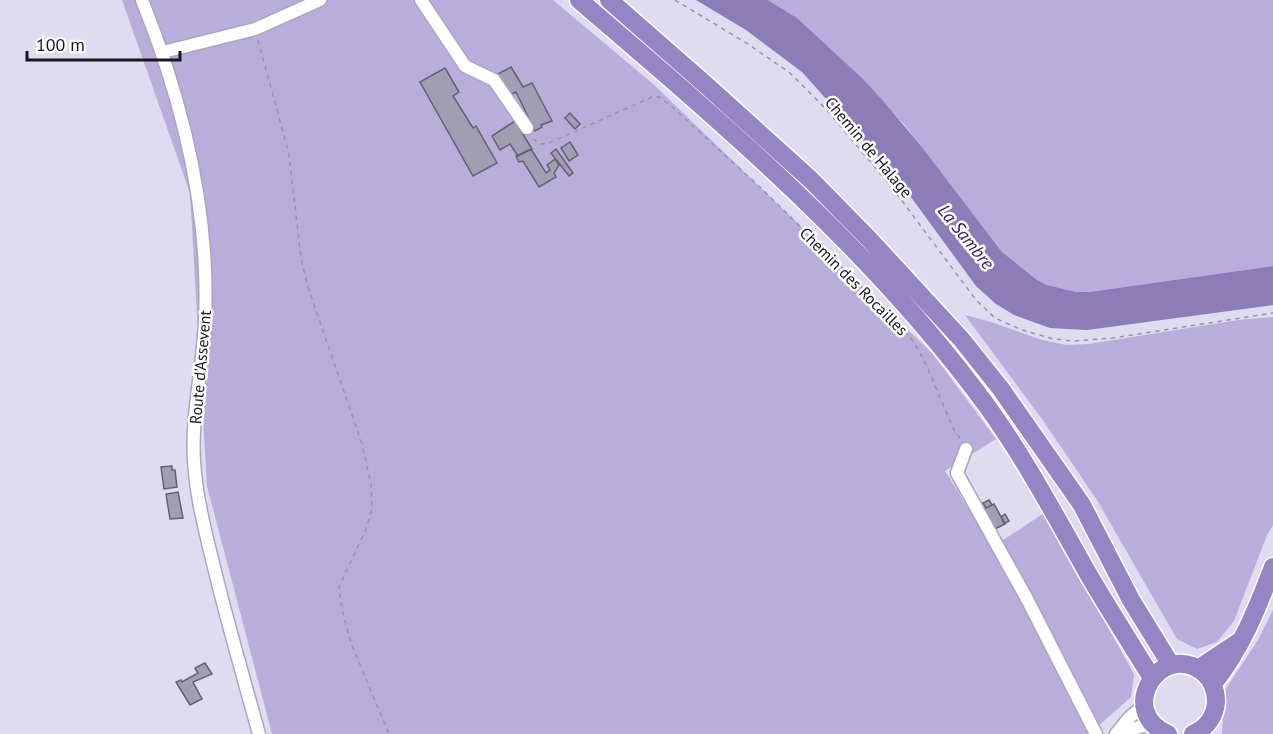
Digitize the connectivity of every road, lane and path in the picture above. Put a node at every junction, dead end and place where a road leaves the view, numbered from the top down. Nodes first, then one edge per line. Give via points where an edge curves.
1 (142, 0) edge
2 (320, 0) edge
3 (421, 0) edge
4 (579, 0) edge
5 (609, 0) edge
6 (675, 0) edge
7 (255, 29) junction
8 (163, 52) junction
9 (527, 128) joint
10 (1273, 313) edge
11 (966, 449) joint
12 (1273, 567) edge
13 (1242, 640) junction
14 (1171, 665) junction
15 (1198, 669) junction
16 (1152, 678) junction
17 (1213, 684) junction
18 (1144, 705) junction
19 (1160, 729) edge
20 (1197, 733) edge
21 (259, 734) edge
22 (389, 734) edge
23 (1096, 734) edge

1 - 8 street, Route d'Assevent
2 - 7 street
3 - 9 street via 465,66 494,80
4 - 16 highway via 800,194 909,307 1020,454
5 - 14 highway via 811,180 962,340 1001,388 1082,505 1131,600
6 - 10 path, Chemin de Halage via 789,73 894,190 976,300 995,318 1022,330 1074,341
7 - 8 street
7 - 22 path via 289,154 308,287 362,444 371,484 372,509 366,529 339,587 351,643
8 - 21 street, Route d'Assevent via 197,185 204,238 205,322 193,442 199,502
9 - 11 path, Chemin des Rocailles via 532,139 540,144 549,143 652,97 670,105 762,189 911,338
11 - 23 street via 957,473
12 - 13 highway
13 - 15 highway
13 - 17 highway
14 - 15 highway
14 - 16 highway
15 - 17 highway
16 - 18 highway via 1146,687
17 - 20 highway via 1213,716
18 - 19 highway via 1149,719
18 - 19 street via 1116,734

